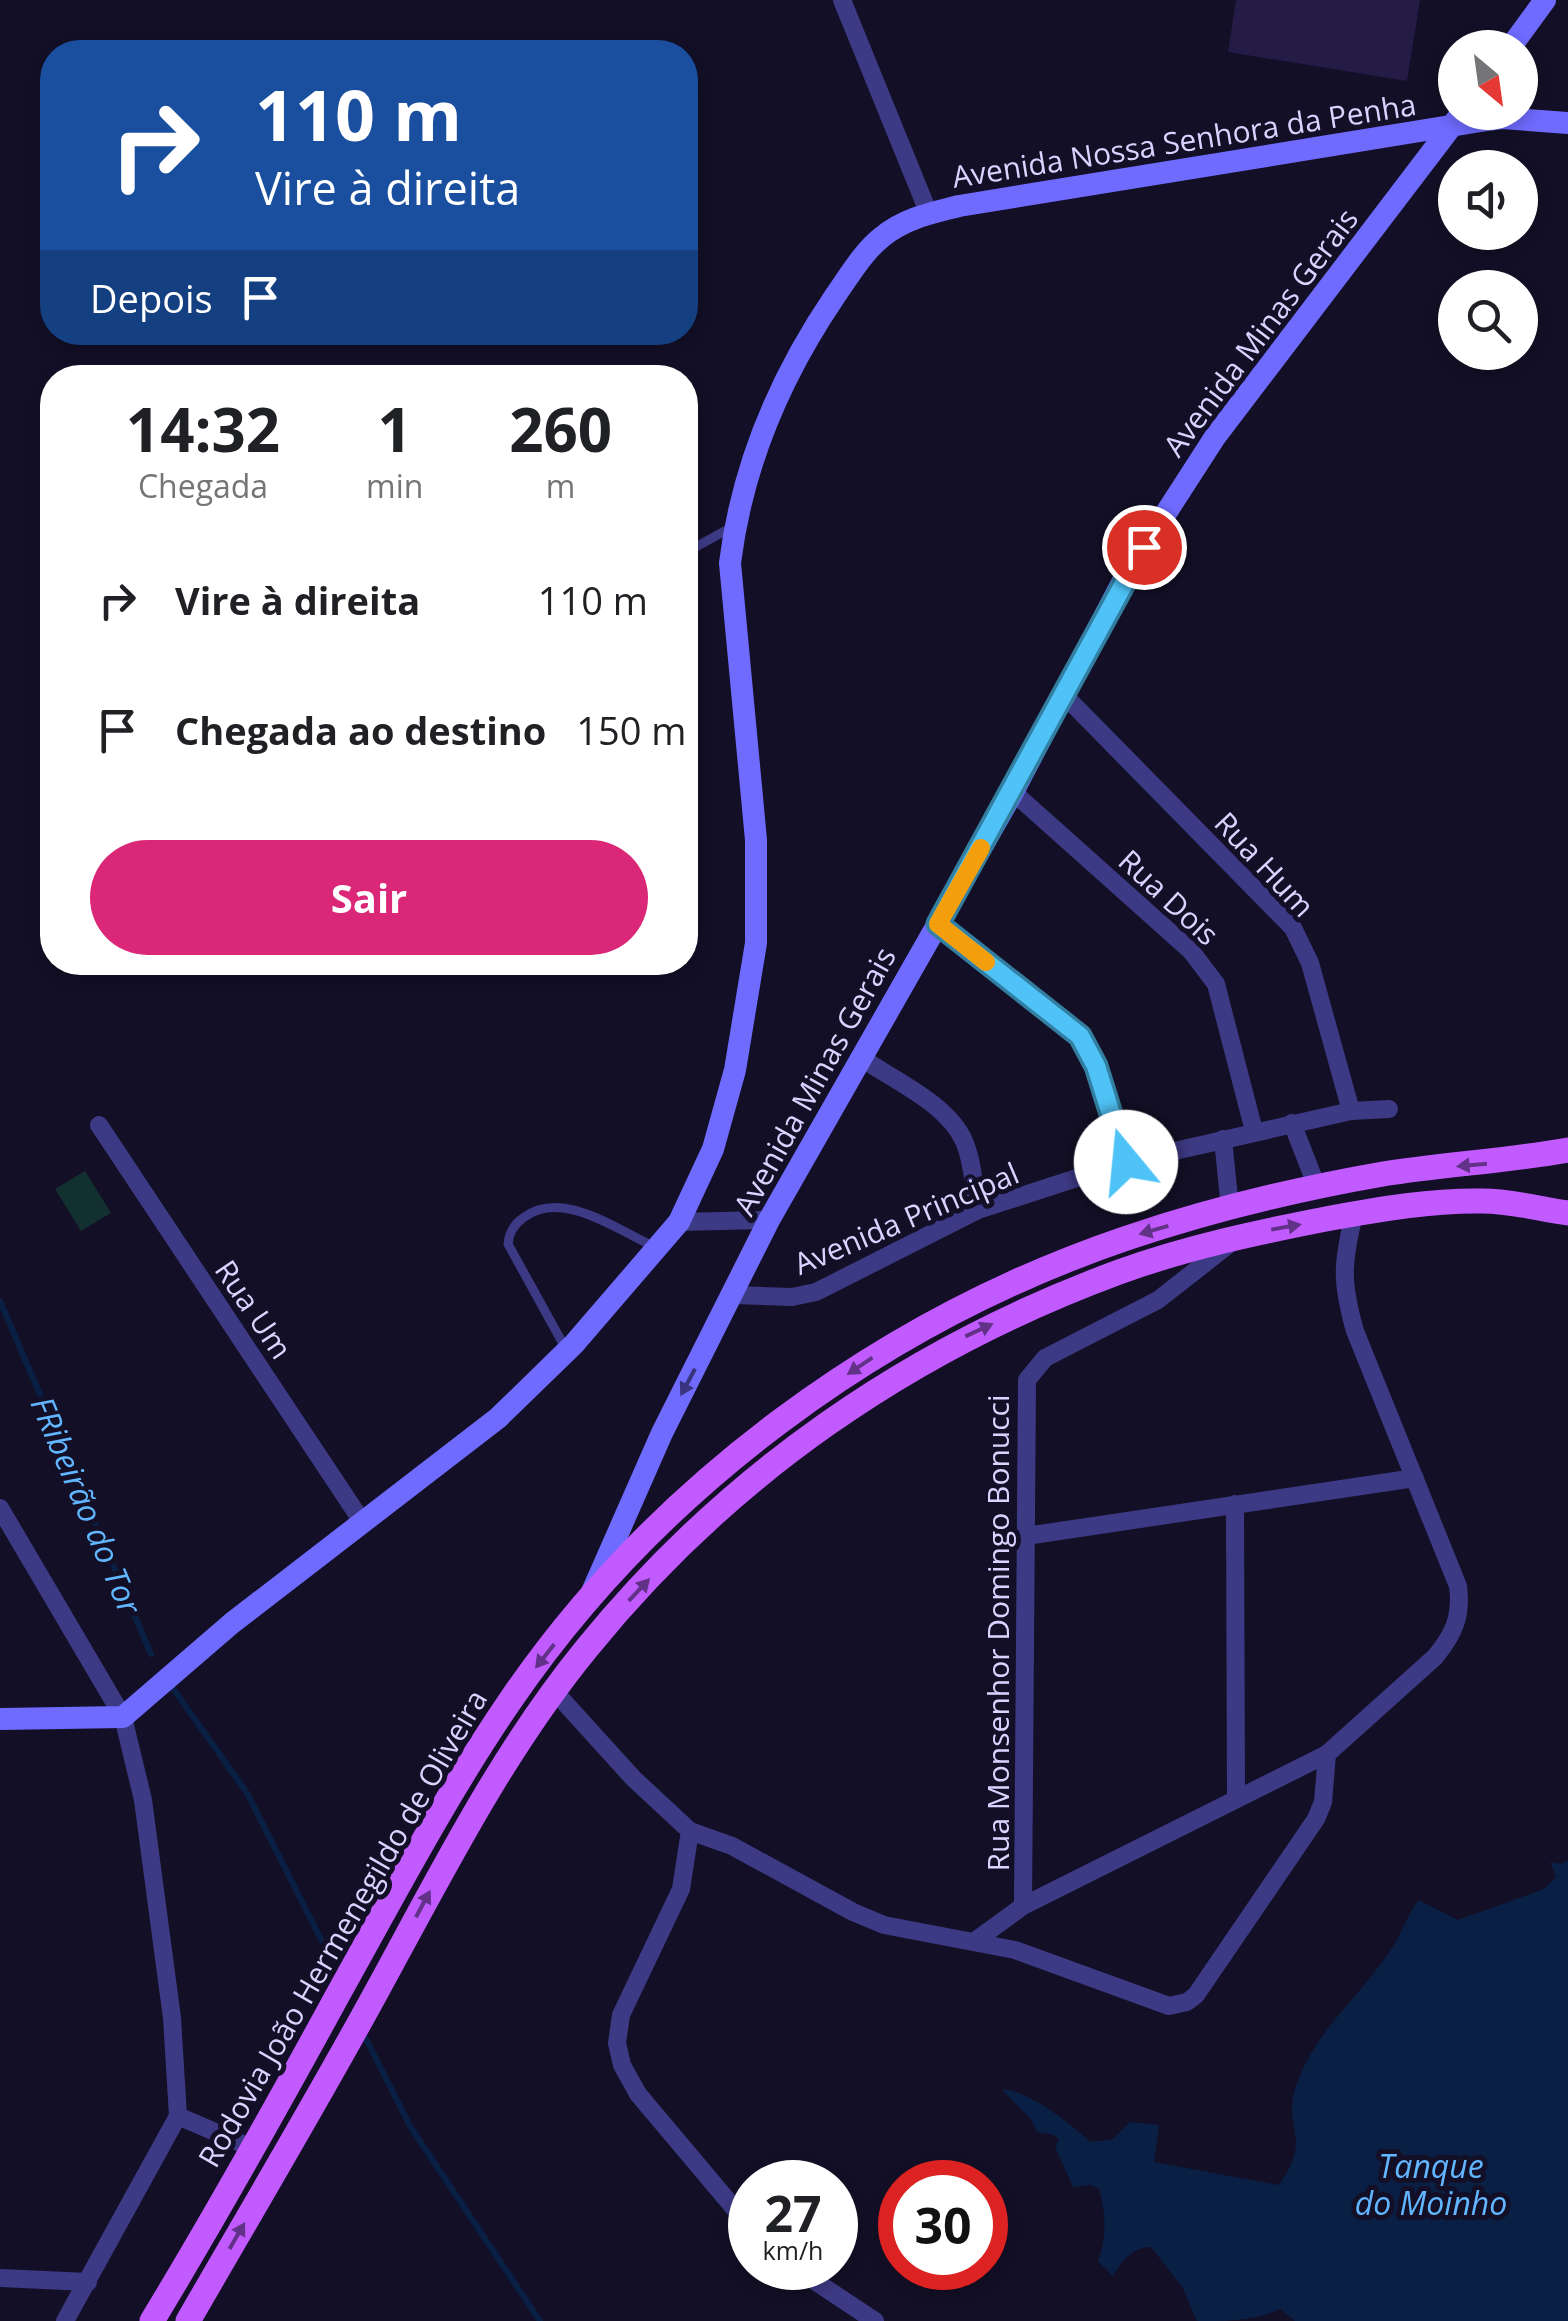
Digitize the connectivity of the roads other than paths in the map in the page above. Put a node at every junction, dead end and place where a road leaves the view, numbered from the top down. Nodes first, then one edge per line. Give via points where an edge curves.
1 (842, 0) edge
2 (1545, 0) edge
3 (1523, 30) edge
4 (1538, 121) edge
5 (1438, 122) edge
6 (1568, 123) edge
7 (1449, 130) edge
8 (921, 216) junction
9 (734, 526) junction
10 (698, 546) edge
11 (1065, 696) junction
12 (1013, 792) junction
13 (938, 924) junction
14 (860, 1058) junction
15 (1390, 1109) dead end
16 (1351, 1111) junction
17 (1292, 1123) junction
18 (99, 1125) dead end
19 (1254, 1131) junction
20 (1224, 1139) junction
21 (1568, 1150) edge
22 (1126, 1162) junction
23 (1317, 1187) junction
24 (1230, 1208) junction
25 (978, 1210) junction
26 (1568, 1213) edge
27 (1354, 1214) junction
28 (768, 1220) junction
29 (679, 1222) junction
30 (1240, 1235) junction
31 (658, 1248) junction
32 (734, 1295) junction
33 (567, 1351) junction
34 (1415, 1478) junction
35 (1234, 1504) junction
36 (0, 1508) edge
37 (363, 1523) junction
38 (1026, 1536) junction
39 (7, 1540) edge
40 (588, 1602) junction
41 (555, 1692) junction
42 (123, 1717) junction
43 (0, 1719) edge
44 (1326, 1754) junction
45 (1236, 1799) junction
46 (690, 1832) junction
47 (1023, 1906) junction
48 (975, 1941) junction
49 (178, 2116) junction
50 (252, 2148) junction
51 (728, 2201) edge
52 (0, 2278) edge
53 (88, 2282) junction
54 (828, 2290) edge
55 (65, 2321) edge
56 (152, 2321) edge
57 (188, 2321) edge
58 (875, 2321) edge

1 - 8 street, Avenida Nossa Senhora da Penha
2 - 3 street
4 - 6 street, Avenida Nossa Senhora da Penha
5 - 8 street, Avenida Nossa Senhora da Penha
7 - 11 street, Avenida Minas Gerais via 1215,437 1126,575
8 - 9 street via 880,238 798,352 772,406
9 - 10 lane
9 - 29 street via 731,579 756,840 756,944 731,1086 713,1149
11 - 12 street, Avenida Minas Gerais
11 - 16 street, Rua Hum via 1293,928 1310,962
12 - 13 street, Avenida Minas Gerais
12 - 19 street, Rua Dois via 1192,951 1216,984
13 - 14 street, Avenida Minas Gerais
13 - 22 street via 1080,1036
14 - 25 street via 956,1128 968,1153
14 - 28 street, Avenida Minas Gerais
15 - 16 street, Avenida Principal
16 - 17 street, Avenida Principal
17 - 19 street, Avenida Principal
17 - 23 street
18 - 37 street, Rua Um
19 - 20 street, Avenida Principal
20 - 22 street, Avenida Principal
20 - 24 street
21 -> 23 main road, Rodovia João Hermenegildo de Oliveira
22 - 25 street, Avenida Principal
23 - 24 main road, Rodovia João Hermenegildo de Oliveira
24 -> 40 main road, Rodovia João Hermenegildo de Oliveira via 1039,1271 878,1354 729,1462
25 - 32 street, Avenida Principal via 816,1292
26 - 27 main road, Rodovia João Hermenegildo de Oliveira via 1486,1201
30 -> 27 main road, Rodovia João Hermenegildo de Oliveira
27 - 34 street, Rua Monsenhor Domingo Bonucci via 1342,1264 1345,1296
28 - 29 street
28 - 32 street, Avenida Minas Gerais
29 - 31 street
30 - 38 street, Rua Monsenhor Domingo Bonucci via 1158,1300 1033,1369 1024,1396
41 -> 30 main road, Rodovia João Hermenegildo de Oliveira via 690,1537 794,1447 871,1392 1043,1301
31 - 33 street
31 - 33 lane via 566,1207 537,1208 518,1221 508,1244
32 -> 40 street, Avenida Minas Gerais via 662,1433
33 - 37 street via 498,1418
34 - 35 street
34 - 44 street, Rua Monsenhor Domingo Bonucci via 1458,1586 1458,1620 1436,1657
35 - 38 street
35 - 45 street
36 - 39 street
37 - 42 street
38 - 47 street, Rua Monsenhor Domingo Bonucci
39 - 42 street
40 -> 50 main road, Rodovia João Hermenegildo de Oliveira via 512,1698 458,1782
41 - 46 street
57 -> 41 main road, Rodovia João Hermenegildo de Oliveira via 466,1823
42 - 43 street
42 - 49 street via 145,1820
44 - 45 street, Rua Monsenhor Domingo Bonucci
44 - 48 street via 1316,1819 1187,2002 1169,2006
45 - 47 street, Rua Monsenhor Domingo Bonucci
46 - 48 street via 732,1846 884,1925
46 - 51 street via 681,1889 621,2015 617,2043 638,2094
47 - 48 street, Rua Monsenhor Domingo Bonucci
49 - 50 street
49 - 53 street
50 - 56 main road, Rodovia João Hermenegildo de Oliveira
52 - 53 street
53 - 55 street
54 - 58 street

